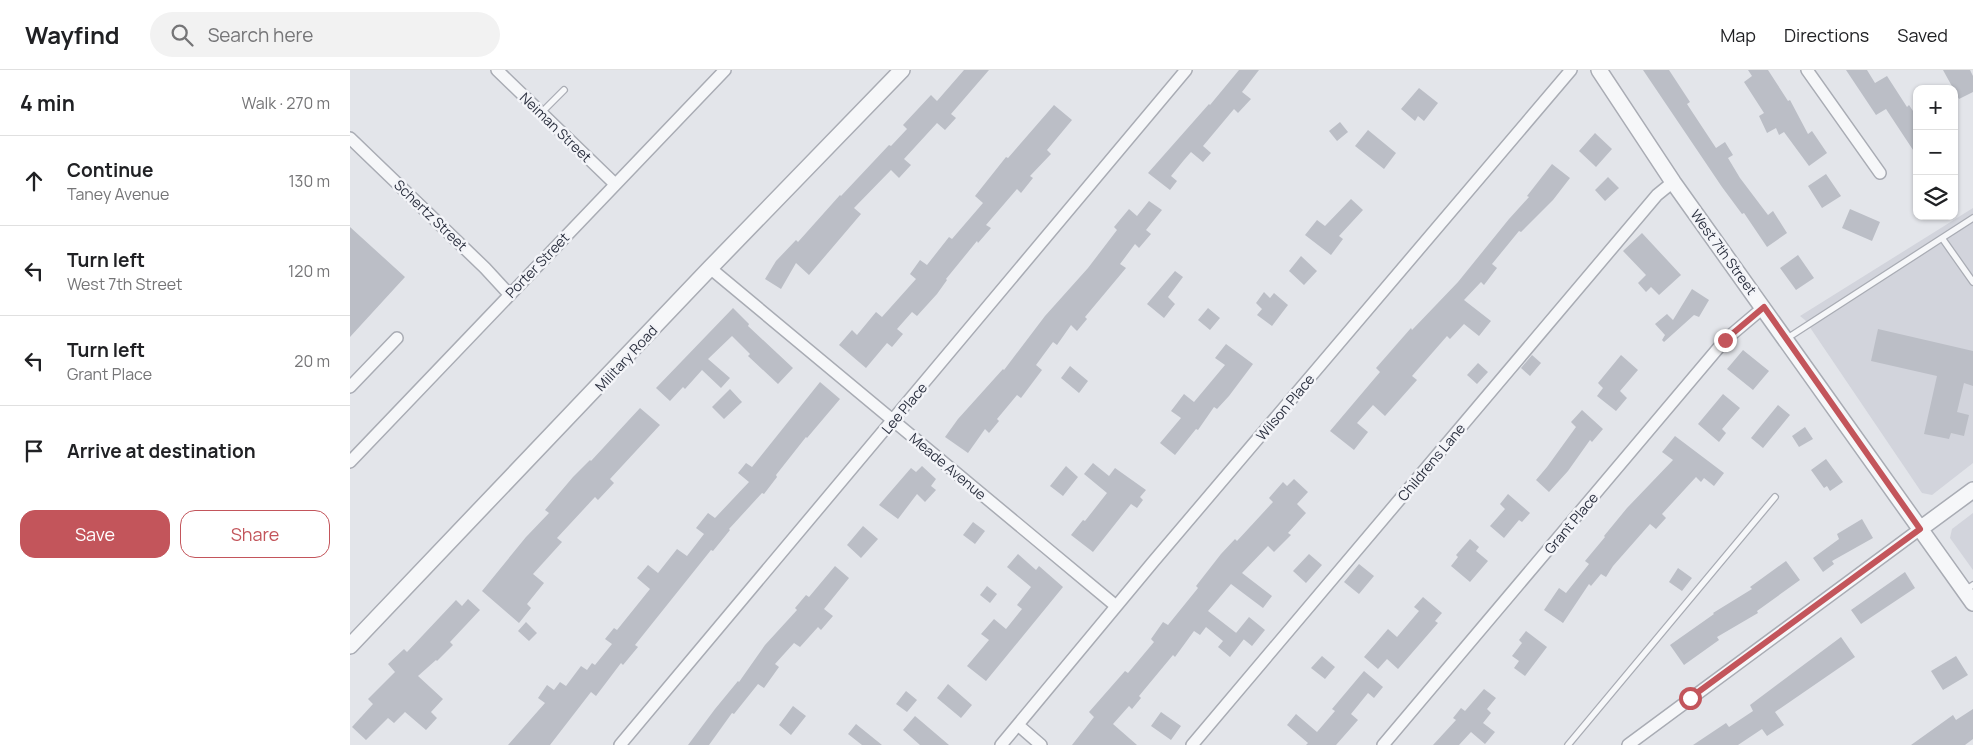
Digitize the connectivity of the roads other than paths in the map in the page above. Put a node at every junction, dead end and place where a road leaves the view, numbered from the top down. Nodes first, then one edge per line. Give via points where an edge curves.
1 (496, 70) edge
2 (725, 70) edge
3 (902, 70) edge
4 (1186, 70) edge
5 (1571, 70) edge
6 (1599, 70) edge
7 (1807, 70) edge
8 (564, 90) dead end
9 (541, 113) junction
10 (350, 138) edge
11 (1880, 173) dead end
12 (1673, 182) junction
13 (615, 184) junction
14 (1973, 218) edge
15 (1942, 238) junction
16 (710, 268) junction
17 (1973, 282) edge
18 (509, 294) junction
19 (1764, 307) junction
20 (397, 338) dead end
21 (1786, 339) junction
22 (350, 387) edge
23 (894, 421) junction
24 (350, 462) edge
25 (1973, 490) edge
26 (1775, 497) dead end
27 (1920, 529) junction
28 (1970, 593) edge
29 (1116, 606) junction
30 (350, 646) edge
31 (1018, 725) junction
32 (620, 745) edge
33 (1001, 745) edge
34 (1041, 745) edge
35 (1192, 745) edge
36 (1383, 745) edge
37 (1568, 745) edge
38 (1628, 745) edge

1 - 9 street, Neiman Street
2 - 13 street, Porter Street
3 - 16 street, Military Road
4 - 23 street, Lee Place
5 - 29 street, Wilson Place
6 - 12 street, West 7th Street
7 - 11 street
8 - 9 lane
9 - 13 street, Neiman Street
10 - 18 street, Schertz Street
12 - 19 street, West 7th Street
12 - 35 street, Childrens Lane via 1657,195
13 - 18 street, Porter Street
14 - 15 lane
15 - 17 lane
15 - 21 lane
16 - 23 street, Meade Avenue
16 - 30 street, Military Road
18 - 24 street, Porter Street
19 - 21 street, West 7th Street
19 - 36 street, Grant Place via 1725,340
20 - 22 street
21 - 27 street, West 7th Street
23 - 29 street, Meade Avenue
23 - 32 street, Lee Place
25 - 27 street
26 - 37 lane
27 - 28 street, West 7th Street
27 - 38 street
29 - 31 street, Wilson Place
31 - 33 street, Wilson Place
31 - 34 street

